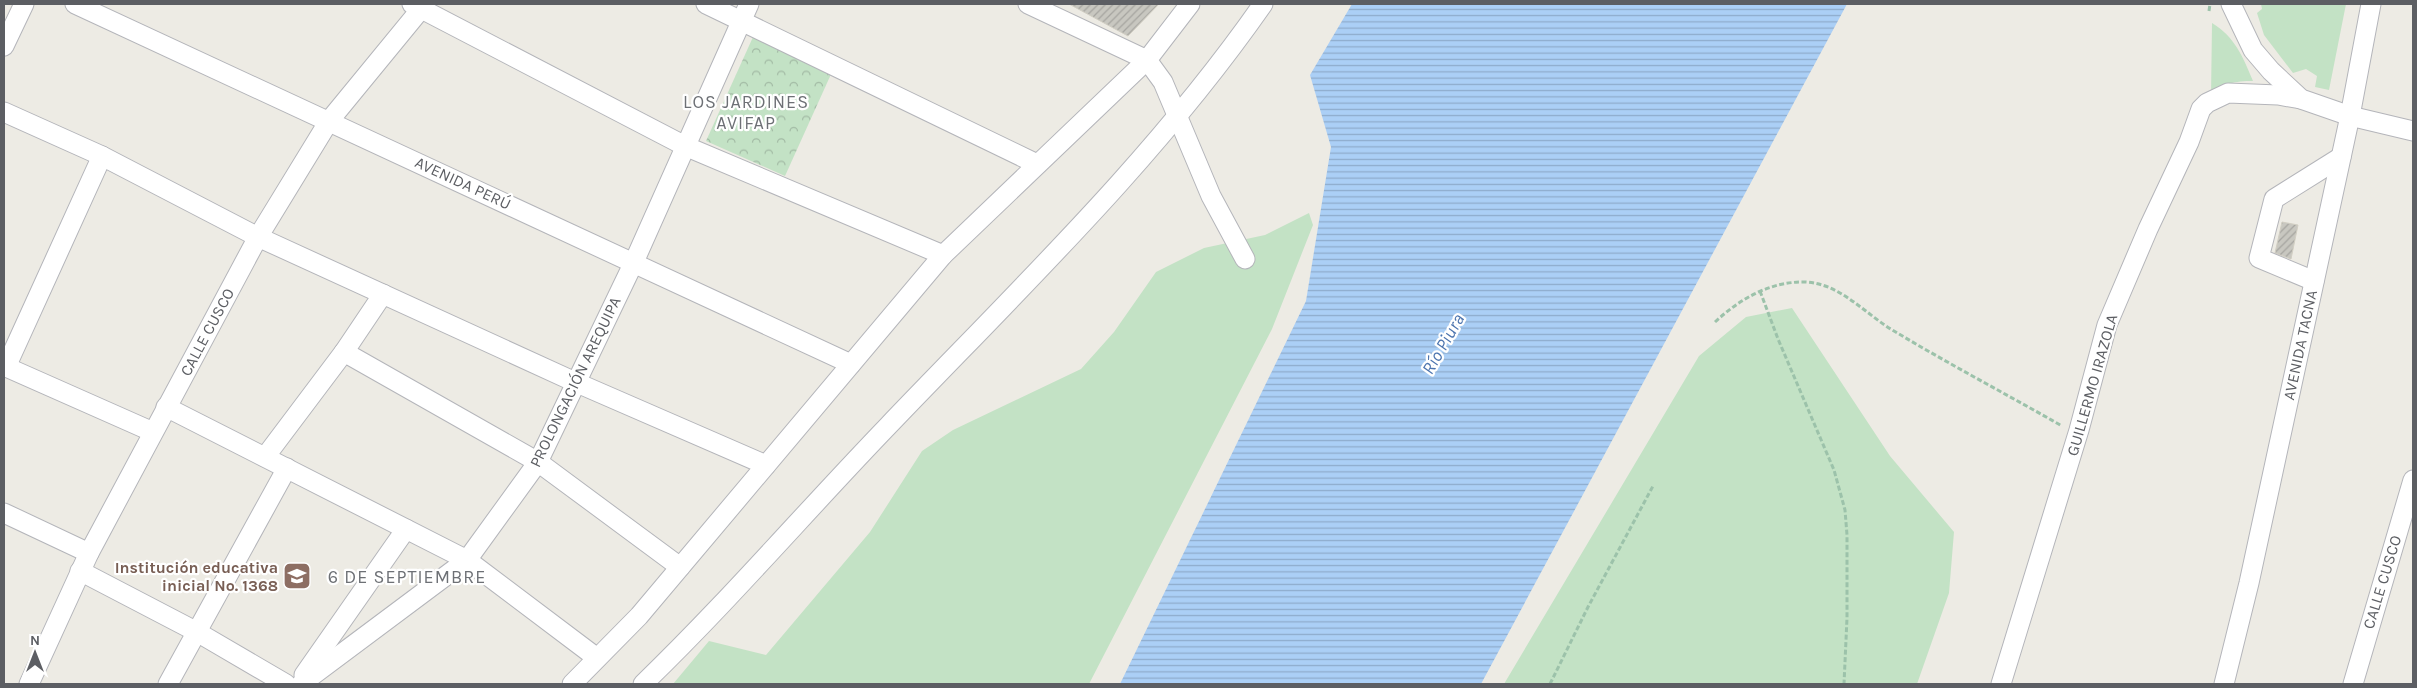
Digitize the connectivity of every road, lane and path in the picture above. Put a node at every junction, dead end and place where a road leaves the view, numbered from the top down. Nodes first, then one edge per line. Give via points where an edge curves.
1 (24, 4) edge
2 (74, 4) edge
3 (706, 4) edge
4 (1028, 4) edge
5 (1190, 4) edge
6 (1263, 4) edge
7 (2210, 4) edge
8 (2231, 4) edge
9 (2371, 4) edge
10 (419, 5) edge
11 (1057, 10) edge
12 (2209, 11) dead end
13 (745, 12) edge
14 (4, 46) edge
15 (1147, 60) junction
16 (2301, 99) junction
17 (4, 112) edge
18 (1177, 116) junction
19 (2350, 116) junction
20 (329, 121) junction
21 (2413, 131) edge
22 (685, 146) junction
23 (102, 156) junction
24 (2341, 157) junction
25 (1037, 164) junction
26 (258, 237) junction
27 (943, 255) junction
28 (1245, 259) dead end
29 (634, 262) junction
30 (2314, 281) junction
31 (1760, 291) junction
32 (383, 294) junction
33 (1715, 322) dead end
34 (344, 352) junction
35 (851, 364) junction
36 (5, 366) edge
37 (575, 382) junction
38 (166, 407) junction
39 (153, 432) junction
40 (2078, 435) junction
41 (265, 457) junction
42 (538, 462) junction
43 (766, 465) junction
44 (287, 468) junction
45 (2413, 480) edge
46 (1653, 486) dead end
47 (4, 513) edge
48 (406, 528) junction
49 (89, 553) junction
50 (467, 560) junction
51 (680, 567) junction
52 (80, 571) junction
53 (197, 632) junction
54 (597, 658) junction
55 (29, 684) edge
56 (168, 684) edge
57 (286, 684) edge
58 (299, 684) edge
59 (572, 684) edge
60 (643, 684) edge
61 (1550, 684) edge
62 (1844, 684) edge
63 (2001, 684) edge
64 (2224, 684) edge
65 (2353, 684) edge

1 - 14 street
2 - 20 street, AVENIDA PERÚ
3 - 13 street
4 - 11 street
5 - 15 street
6 - 18 street
7 - 12 path
8 - 16 street via 2254,50
9 - 19 street, AVENIDA TACNA
10 - 20 street, CALLE CUSCO
10 - 22 street
11 - 15 street
13 - 22 street, PROLONGACIÓN AREQUIPA
13 - 25 street
15 - 18 street via 1163,82
15 - 25 street
16 - 19 street
16 - 40 street, GUILLERMO IRAZOLA via 2228,93 2206,103 2201,109 2190,142 2107,325
17 - 23 street
18 - 28 street via 1211,196
18 - 60 street via 1048,261
19 - 21 street
19 - 24 street, AVENIDA TACNA
20 - 26 street, CALLE CUSCO
20 - 29 street, AVENIDA PERÚ
22 - 27 street
22 - 29 street, PROLONGACIÓN AREQUIPA
23 - 26 street
23 - 36 street
24 - 30 street, AVENIDA TACNA
24 - 30 street via 2274,199 2259,258
25 - 27 street
26 - 32 street
26 - 38 street, CALLE CUSCO
27 - 35 street
29 - 35 street, AVENIDA PERÚ
29 - 37 street, PROLONGACIÓN AREQUIPA
30 - 64 street, AVENIDA TACNA
31 - 33 path via 1731,307
31 - 40 path via 1791,282 1822,285 1848,297 1892,330
31 - 62 path via 1834,470 1845,510 1847,618
32 - 34 street
32 - 37 street
34 - 41 street
34 - 42 street
35 - 43 street
36 - 39 street
37 - 42 street, PROLONGACIÓN AREQUIPA
37 - 43 street
38 - 39 street, CALLE CUSCO
38 - 41 street
39 - 49 street, CALLE CUSCO
40 - 63 street, GUILLERMO IRAZOLA
41 - 44 street
42 - 50 street, PROLONGACIÓN AREQUIPA
42 - 51 street
43 - 51 street
44 - 48 street
44 - 53 street
45 - 65 street, CALLE CUSCO
46 - 61 path
47 - 49 street
48 - 50 street
48 - 58 street
49 - 52 street, CALLE CUSCO
50 - 54 street
50 - 58 street, PROLONGACIÓN AREQUIPA
51 - 54 street via 639,616
52 - 53 street
52 - 55 street, CALLE CUSCO
53 - 56 street
53 - 57 street
54 - 59 street

